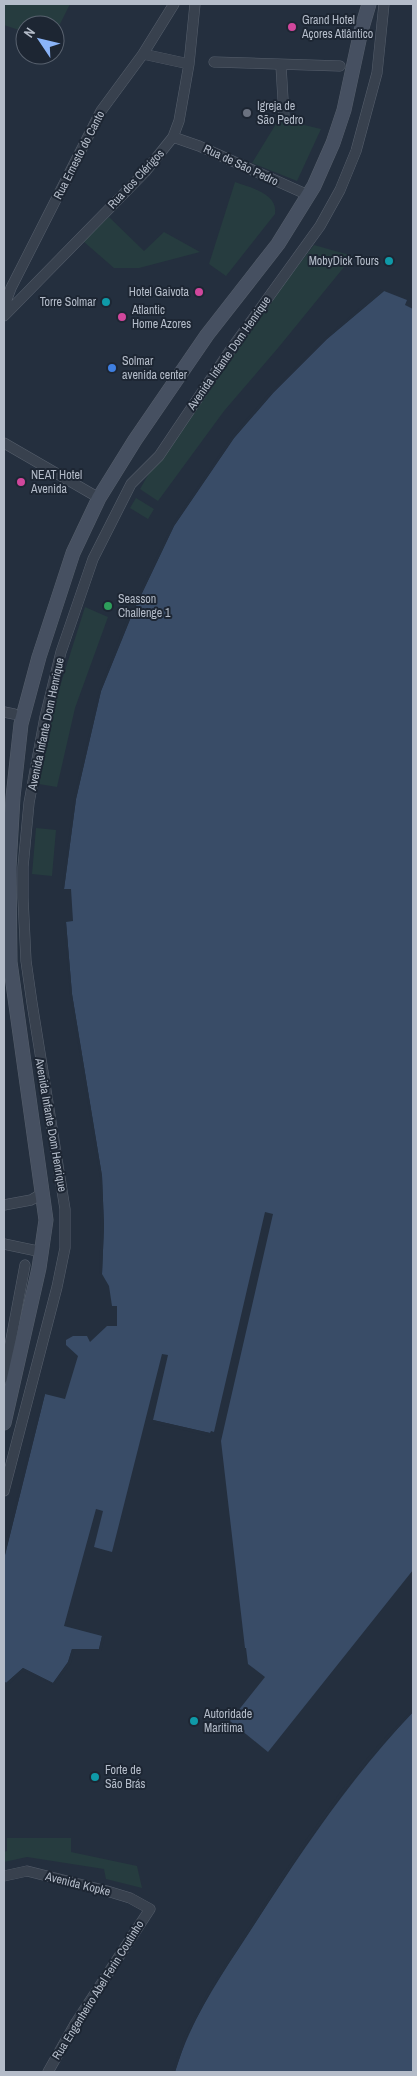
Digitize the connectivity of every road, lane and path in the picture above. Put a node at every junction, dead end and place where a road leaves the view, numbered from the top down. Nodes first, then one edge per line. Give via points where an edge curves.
1 (174, 4) edge
2 (195, 4) edge
3 (359, 4) edge
4 (369, 4) edge
5 (384, 4) edge
6 (361, 31) junction
7 (143, 54) junction
8 (214, 62) dead end
9 (189, 64) junction
10 (284, 66) junction
11 (340, 66) dead end
12 (284, 116) dead end
13 (173, 137) junction
14 (308, 196) junction
15 (11, 288) junction
16 (25, 296) junction
17 (4, 307) edge
18 (4, 316) edge
19 (4, 443) edge
20 (99, 498) junction
21 (6, 888) edge
22 (6, 938) edge
23 (43, 1193) junction
24 (4, 1205) edge
25 (4, 1244) edge
26 (42, 1252) junction
27 (25, 1265) dead end
28 (4, 1377) edge
29 (7, 1398) edge
30 (4, 1424) edge
31 (4, 1491) edge
32 (4, 1876) edge
33 (150, 1909) joint
34 (48, 2072) edge

1 - 7 street, Rua Ernesto do Canto
2 - 9 street, Rua dos Clérigos
3 - 6 main road, Avenida Infante Dom Henrique
4 - 6 main road, Avenida Infante Dom Henrique
5 - 31 street, Avenida Infante Dom Henrique via 380,60 356,151 340,190 320,226 159,456 131,484 93,559 58,661 30,803 23,890 26,961 46,1099 61,1175 65,1248
6 - 14 main road, Avenida Infante Dom Henrique via 344,110 333,143
7 - 9 street
7 - 15 street, Rua Ernesto do Canto via 101,111
8 - 10 street
9 - 13 street, Rua dos Clérigos
10 - 11 street
10 - 12 street
13 - 14 street, Rua de São Pedro
13 - 16 street, Rua dos Clérigos via 145,172
14 - 20 main road, Avenida Infante Dom Henrique via 278,244 167,392
15 - 16 street via 15,295
15 - 17 street, Rua Ernesto do Canto
16 - 18 street, Rua dos Clérigos
19 - 20 street
20 - 21 main road, Avenida Infante Dom Henrique via 73,553 39,657 22,724
21 - 22 main road, Avenida Infante Dom Henrique
22 - 23 main road, Avenida Infante Dom Henrique
23 - 24 street via 31,1200
23 - 26 main road, Avenida Infante Dom Henrique via 46,1220
25 - 26 street
26 - 29 main road, Avenida Infante Dom Henrique
27 - 28 street
29 - 30 main road, Avenida Infante Dom Henrique
32 - 33 street, Avenida Kopke via 26,1871 130,1898
33 - 34 street, Rua Engenheiro Abel Ferin Coutinho via 75,2024

